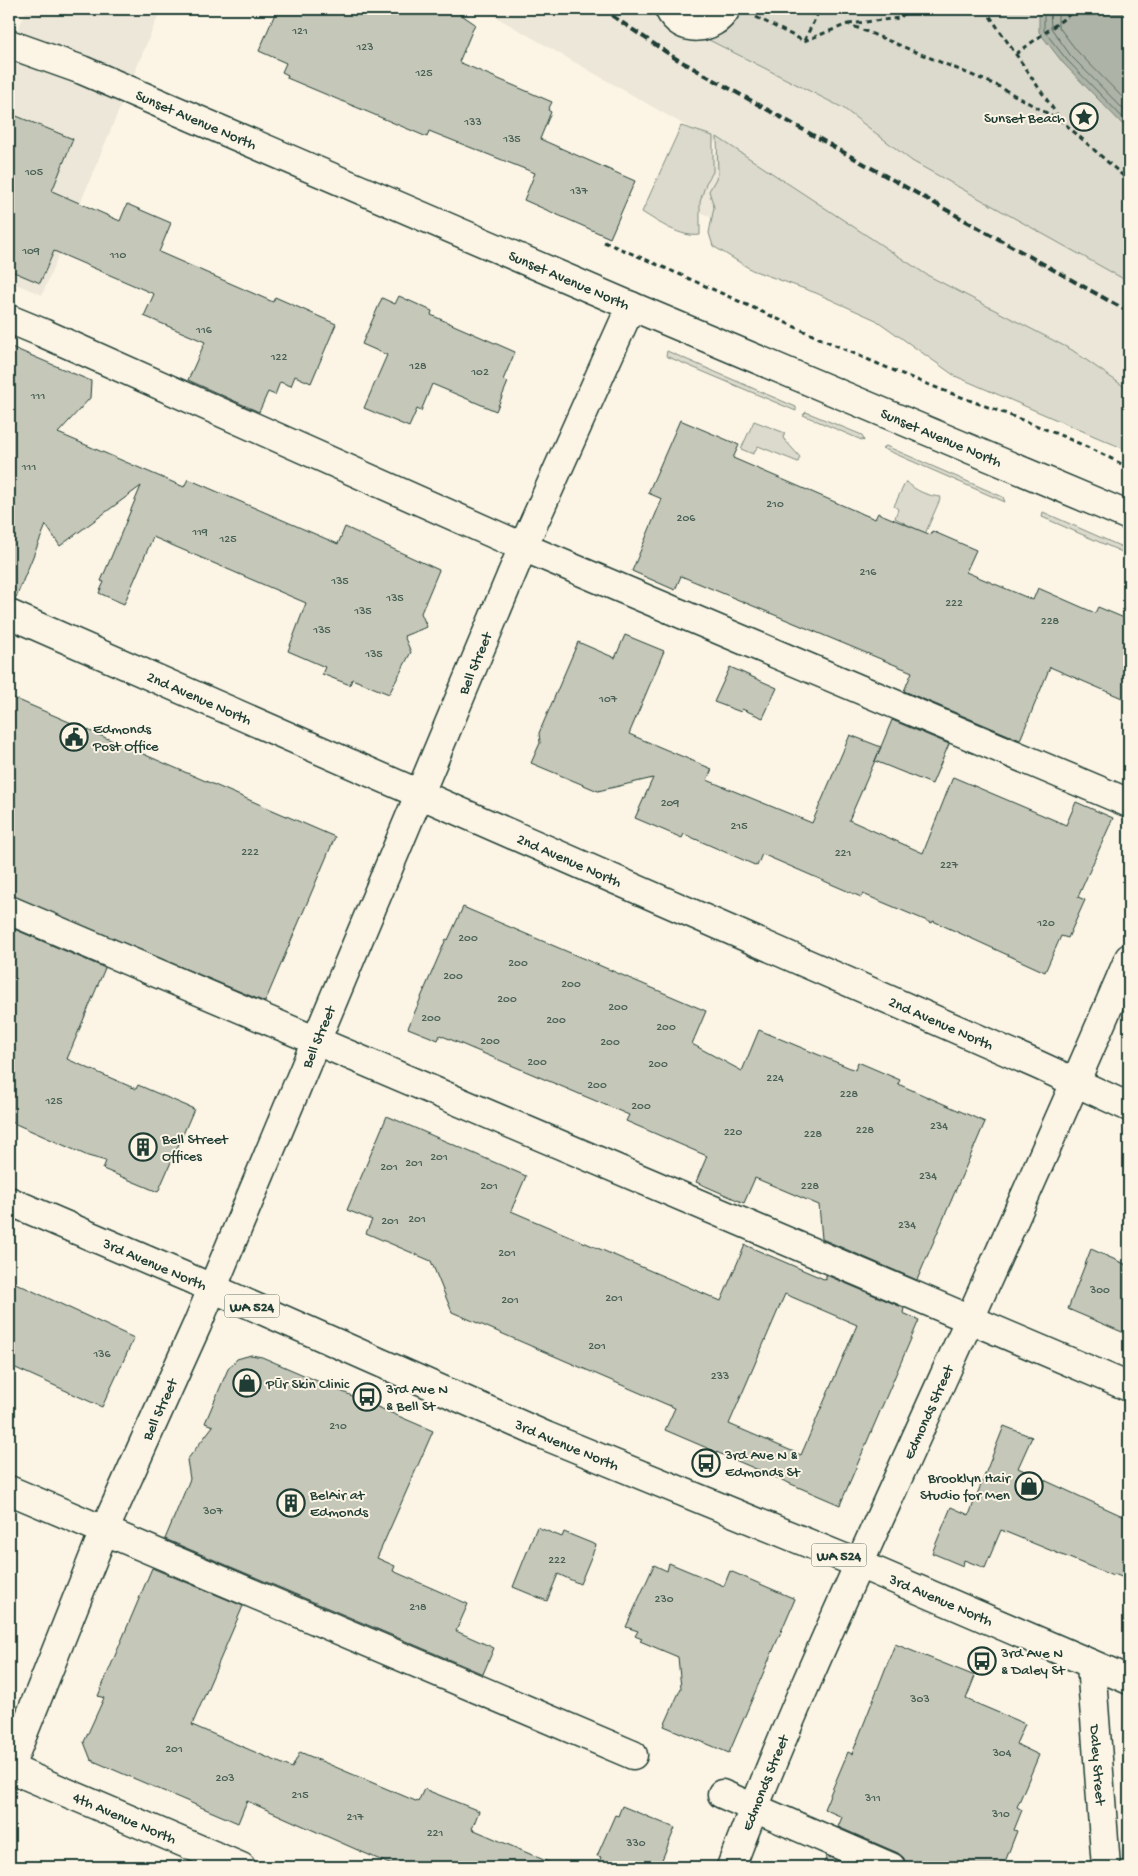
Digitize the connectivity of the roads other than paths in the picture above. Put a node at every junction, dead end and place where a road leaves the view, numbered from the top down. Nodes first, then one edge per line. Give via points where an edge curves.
1 (669, 9) edge
2 (722, 14) edge
3 (9, 44) edge
4 (631, 306) junction
5 (9, 320) edge
6 (1129, 516) edge
7 (523, 547) junction
8 (9, 614) edge
9 (420, 793) junction
10 (1129, 803) edge
11 (9, 910) edge
12 (1129, 958) edge
13 (315, 1040) junction
14 (1077, 1082) junction
15 (1129, 1107) edge
16 (9, 1201) edge
17 (212, 1288) junction
18 (970, 1319) junction
19 (1129, 1387) edge
20 (9, 1490) edge
21 (104, 1531) junction
22 (859, 1564) junction
23 (1091, 1664) junction
24 (1129, 1680) edge
25 (633, 1755) dead end
26 (9, 1768) edge
27 (722, 1794) dead end
28 (754, 1806) junction
29 (241, 1867) edge
30 (731, 1867) edge
31 (891, 1867) edge
32 (1106, 1867) edge

1 - 2 street via 678,21 698,27 709,25
3 - 4 street, Sunset Avenue North via 82,70
4 - 6 street, Sunset Avenue North
4 - 7 street, Bell Street
5 - 7 street
7 - 9 street, Bell Street
7 - 10 street
8 - 9 street, 2nd Avenue North
9 - 13 street, Bell Street
9 - 14 street, 2nd Avenue North
11 - 13 street
12 - 14 street, Edmonds Street
13 - 17 street, Bell Street
13 - 18 street
14 - 15 street, 2nd Avenue North
14 - 18 street, Edmonds Street
16 - 17 street, 3rd Avenue North / WA 524
17 - 21 street, Bell Street
17 - 22 street, 3rd Avenue North / WA 524 via 546,1436
18 - 19 street
18 - 22 street, Edmonds Street
20 - 21 street
21 - 25 street
21 - 26 street, Bell Street
22 - 23 street, 3rd Avenue North / WA 524
22 - 28 street, Edmonds Street
23 - 24 street, 3rd Avenue North / WA 524
23 - 32 street, Daley Street
26 - 29 street, 4th Avenue North
27 - 28 street
28 - 30 street, Edmonds Street
28 - 31 street

